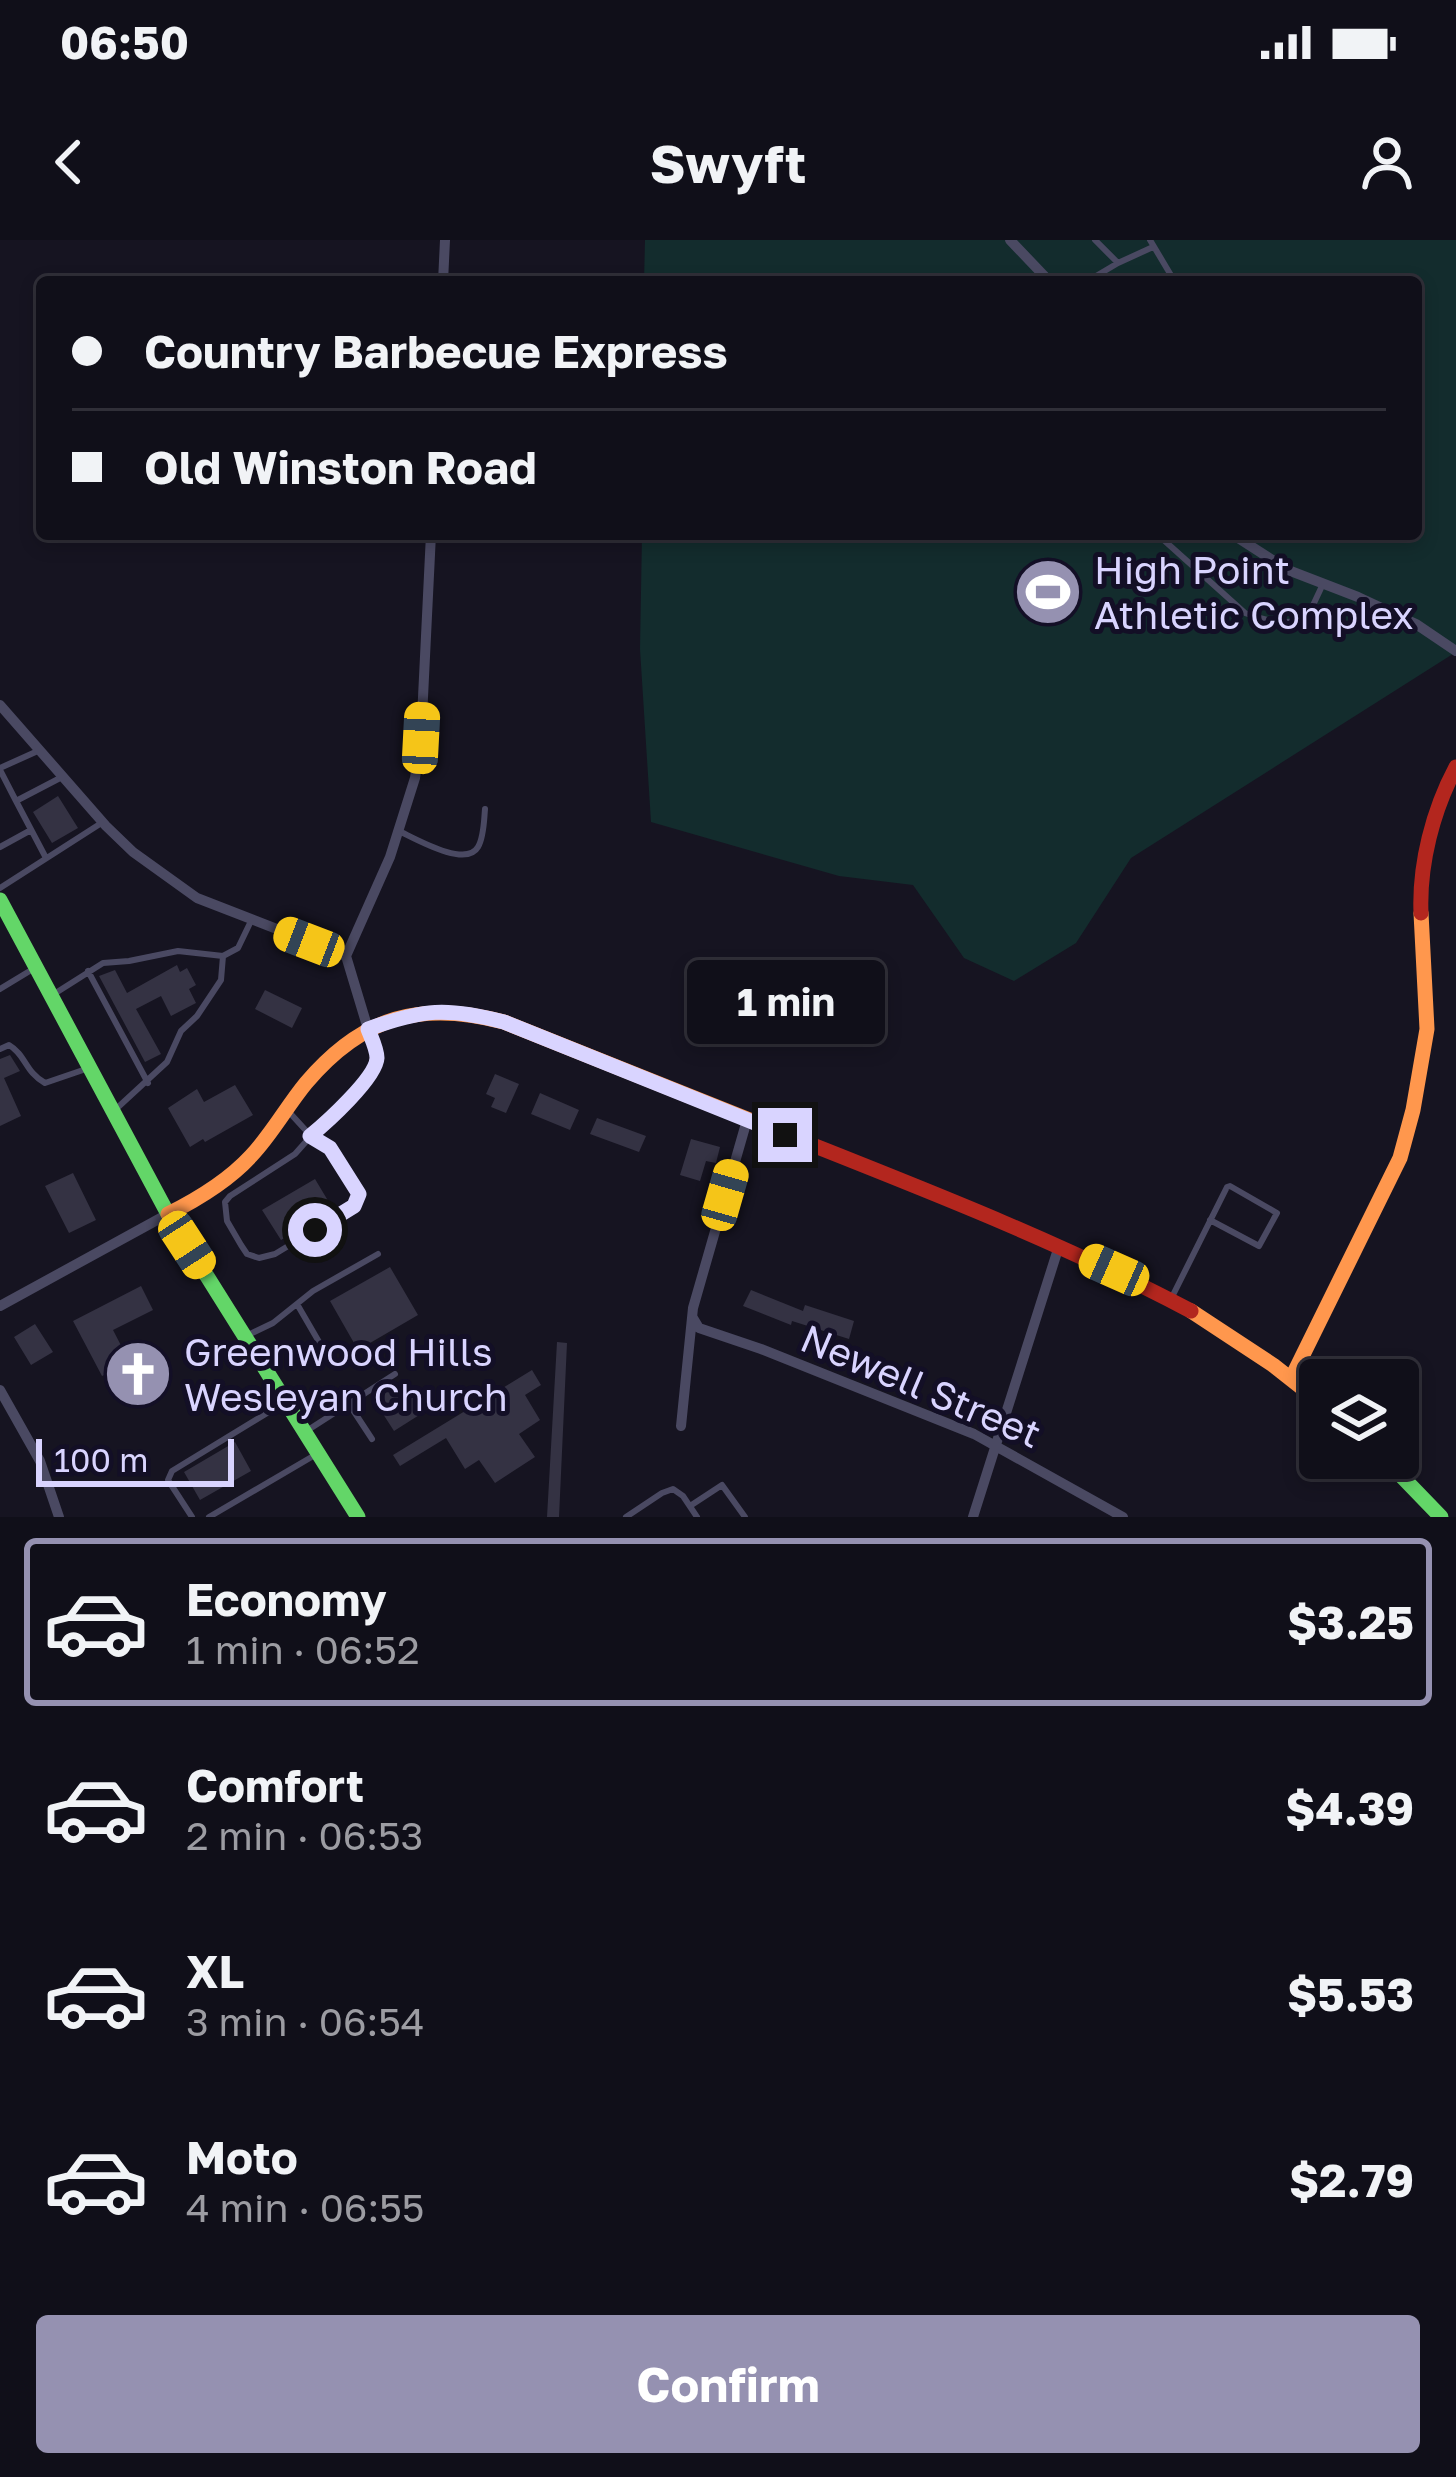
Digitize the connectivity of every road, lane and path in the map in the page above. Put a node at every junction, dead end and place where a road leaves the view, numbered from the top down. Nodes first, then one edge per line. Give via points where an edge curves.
1 (446, 240) edge
2 (1010, 240) edge
3 (1095, 240) edge
4 (1152, 243) edge
5 (1118, 262) junction
6 (443, 276) edge
7 (1044, 276) edge
8 (1096, 276) edge
9 (1171, 276) edge
10 (431, 540) edge
11 (1164, 540) edge
12 (1241, 540) edge
13 (1322, 585) junction
14 (1456, 651) edge
15 (0, 705) edge
16 (40, 750) junction
17 (0, 767) edge
18 (1456, 767) edge
19 (63, 776) junction
20 (16, 801) junction
21 (485, 809) dead end
22 (103, 822) junction
23 (31, 830) junction
24 (399, 831) junction
25 (0, 847) edge
26 (46, 858) junction
27 (0, 888) edge
28 (0, 900) edge
29 (252, 920) junction
30 (223, 956) junction
31 (346, 956) junction
32 (36, 968) junction
33 (88, 971) junction
34 (0, 989) edge
35 (51, 996) junction
36 (368, 1029) junction
37 (0, 1048) edge
38 (89, 1067) junction
39 (148, 1082) junction
40 (287, 1109) junction
41 (113, 1112) junction
42 (747, 1120) junction
43 (310, 1136) junction
44 (168, 1214) junction
45 (1210, 1220) junction
46 (1059, 1246) junction
47 (378, 1253) dead end
48 (1171, 1300) junction
49 (297, 1304) junction
50 (0, 1306) edge
51 (693, 1318) junction
52 (245, 1336) junction
53 (333, 1366) dead end
54 (395, 1374) dead end
55 (1291, 1379) junction
56 (1299, 1385) edge
57 (0, 1390) edge
58 (286, 1402) junction
59 (349, 1403) junction
60 (681, 1426) dead end
61 (305, 1432) junction
62 (372, 1439) dead end
63 (995, 1446) junction
64 (318, 1453) junction
65 (1404, 1479) edge
66 (232, 1504) junction
67 (690, 1506) junction
68 (59, 1517) edge
69 (192, 1517) edge
70 (209, 1517) edge
71 (240, 1517) edge
72 (358, 1517) edge
73 (626, 1517) edge
74 (697, 1517) edge
75 (745, 1517) edge
76 (973, 1517) edge
77 (1124, 1517) edge
78 (1441, 1517) edge

1 - 6 street
2 - 7 street
3 - 5 lane
4 - 5 lane
4 - 9 lane
5 - 8 lane
10 - 24 street via 421,738
11 - 13 lane via 1245,613 1263,619 1307,618
12 - 13 street
13 - 14 street via 1416,624
15 - 16 street
16 - 17 lane
16 - 19 street
17 - 20 lane
18 - 55 street via 1440,797 1421,903 1427,1029 1413,1110 1400,1158
19 - 20 lane
19 - 22 street
20 - 23 lane
21 - 24 lane via 471,854
22 - 26 lane
22 - 29 street via 196,898
23 - 25 lane
23 - 26 lane
24 - 31 street
26 - 27 lane
28 - 32 street
29 - 30 lane via 238,948
29 - 31 street
30 - 33 lane via 178,951
30 - 39 lane via 220,980
31 - 36 street
32 - 34 lane
32 - 35 street
33 - 35 lane
33 - 39 lane
35 - 38 street
36 - 40 street via 338,1048
36 - 42 street via 403,1016 467,1012
36 - 43 lane via 375,1067
37 - 38 lane via 18,1050 44,1082
38 - 41 street
39 - 41 lane
40 - 43 lane
40 - 44 street via 247,1160
41 - 44 street
42 - 46 street
42 - 51 street
43 - 43 lane via 225,1202 247,1254 275,1254 359,1200 330,1148
44 - 50 street
44 - 52 street
45 - 45 lane via 1230,1186 1277,1213 1259,1246
45 - 48 lane
46 - 48 street
46 - 63 street
47 - 49 lane
48 - 55 street
49 - 52 lane
49 - 53 lane
51 - 60 street
51 - 63 street, Newell Street via 699,1328
52 - 58 street
54 - 59 lane
55 - 56 street
57 - 68 street via 40,1461
58 - 61 street
58 - 69 lane via 172,1471 168,1480
59 - 61 lane
59 - 62 lane
61 - 64 street
63 - 76 street
63 - 77 street, Newell Street
64 - 66 lane
64 - 72 street
65 - 78 street
66 - 70 lane
66 - 71 lane
67 - 73 lane via 673,1489
67 - 74 lane
67 - 75 lane via 722,1485

